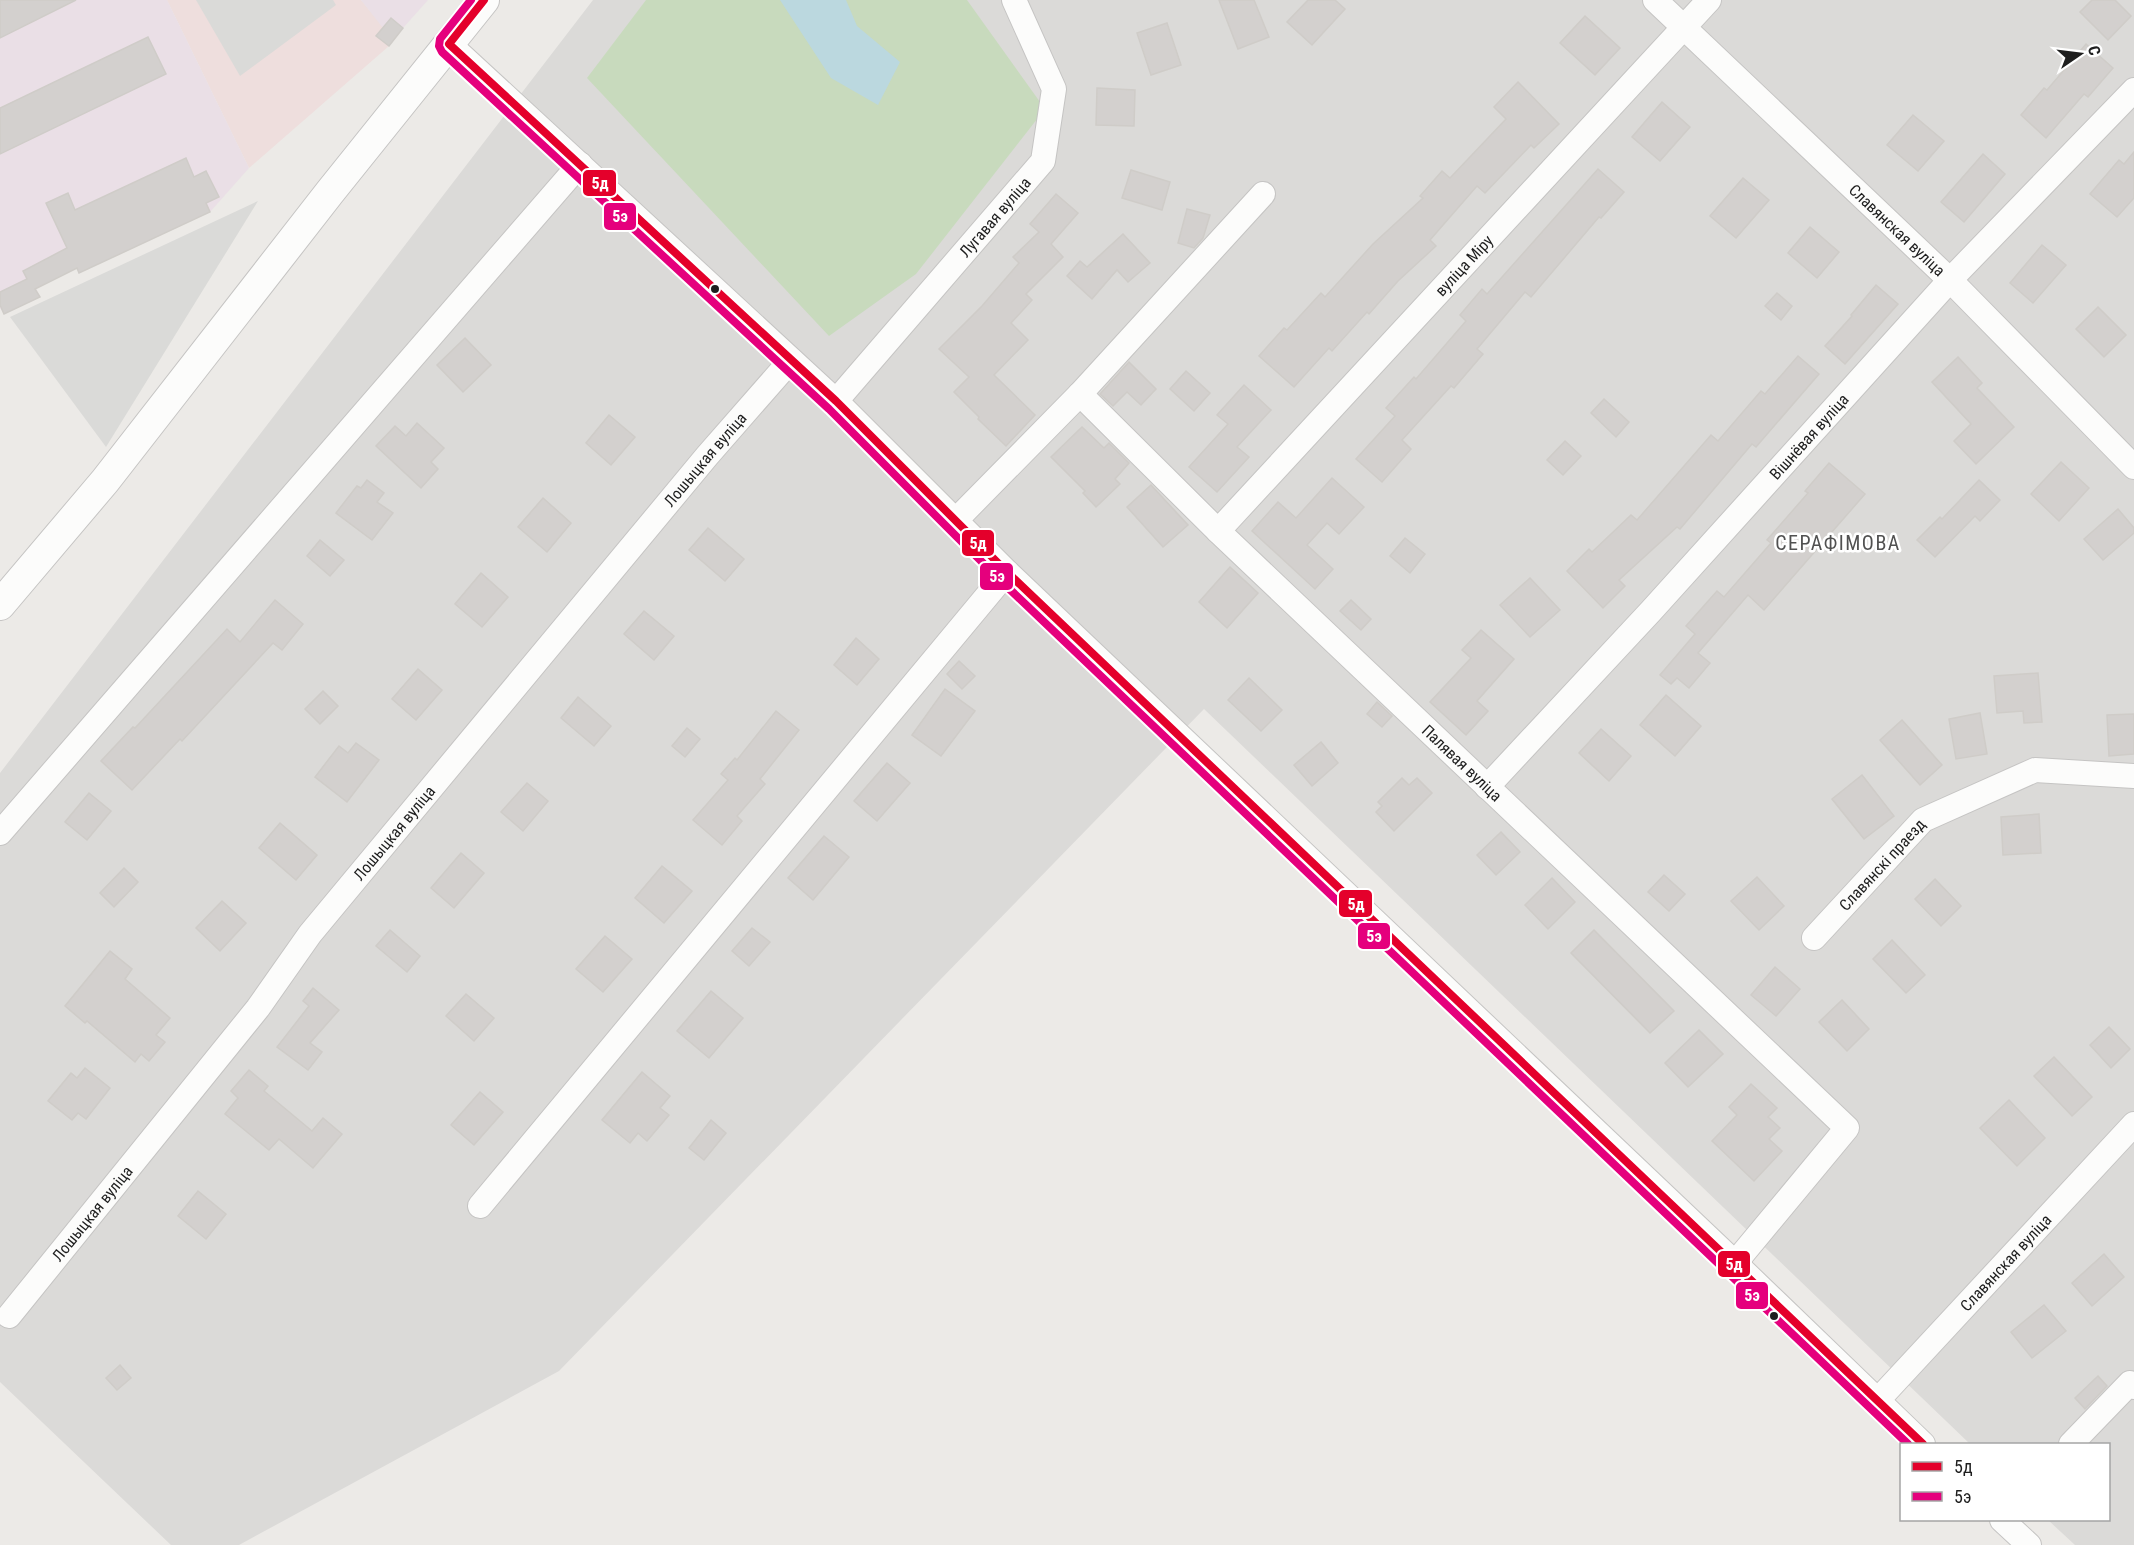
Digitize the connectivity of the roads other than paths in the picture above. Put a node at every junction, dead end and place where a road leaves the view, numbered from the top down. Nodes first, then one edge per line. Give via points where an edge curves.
1 (484, 0) edge
2 (1014, 0) edge
3 (1655, 0) edge
4 (1709, 0) edge
5 (1683, 26) junction
6 (448, 44) junction
7 (2134, 90) edge
8 (580, 164) junction
9 (1263, 194) dead end
10 (1950, 280) junction
11 (791, 360) junction
12 (1080, 394) junction
13 (836, 401) junction
14 (2134, 467) edge
15 (956, 521) junction
16 (1218, 531) junction
17 (1007, 572) junction
18 (0, 605) edge
19 (2134, 776) edge
20 (1487, 787) junction
21 (0, 832) edge
22 (1814, 938) dead end
23 (2134, 1124) edge
24 (480, 1206) dead end
25 (1735, 1263) junction
26 (9, 1316) dead end
27 (2132, 1385) edge
28 (1877, 1401) junction
29 (1922, 1443) edge
30 (2072, 1443) edge
31 (2003, 1521) edge
32 (2029, 1545) edge

1 - 6 street
2 - 13 street, Лугавая вуліца via 1054,89 1043,161
3 - 5 street, Славянская вуліца
4 - 5 street, вуліца Міру
5 - 10 street, Славянская вуліца
5 - 16 street, вуліца Міру
6 - 8 street
6 - 18 street via 105,481
7 - 10 street, Вішнёвая вуліца
8 - 11 street
8 - 21 street
9 - 12 street
10 - 14 street, Славянская вуліца
10 - 20 street, Вішнёвая вуліца
11 - 13 street
11 - 26 street, Лошыцкая вуліца via 310,934 258,1008
12 - 15 street
12 - 16 street, Палявая вуліца
13 - 15 street
15 - 17 street
16 - 20 street, Палявая вуліца
17 - 24 street
17 - 25 street
19 - 22 street, Славянскі праезд via 2035,770 1923,820
20 - 25 street, Палявая вуліца via 1847,1128
23 - 28 street, Славянская вуліца
25 - 28 street
27 - 30 street
28 - 29 street
31 - 32 street

